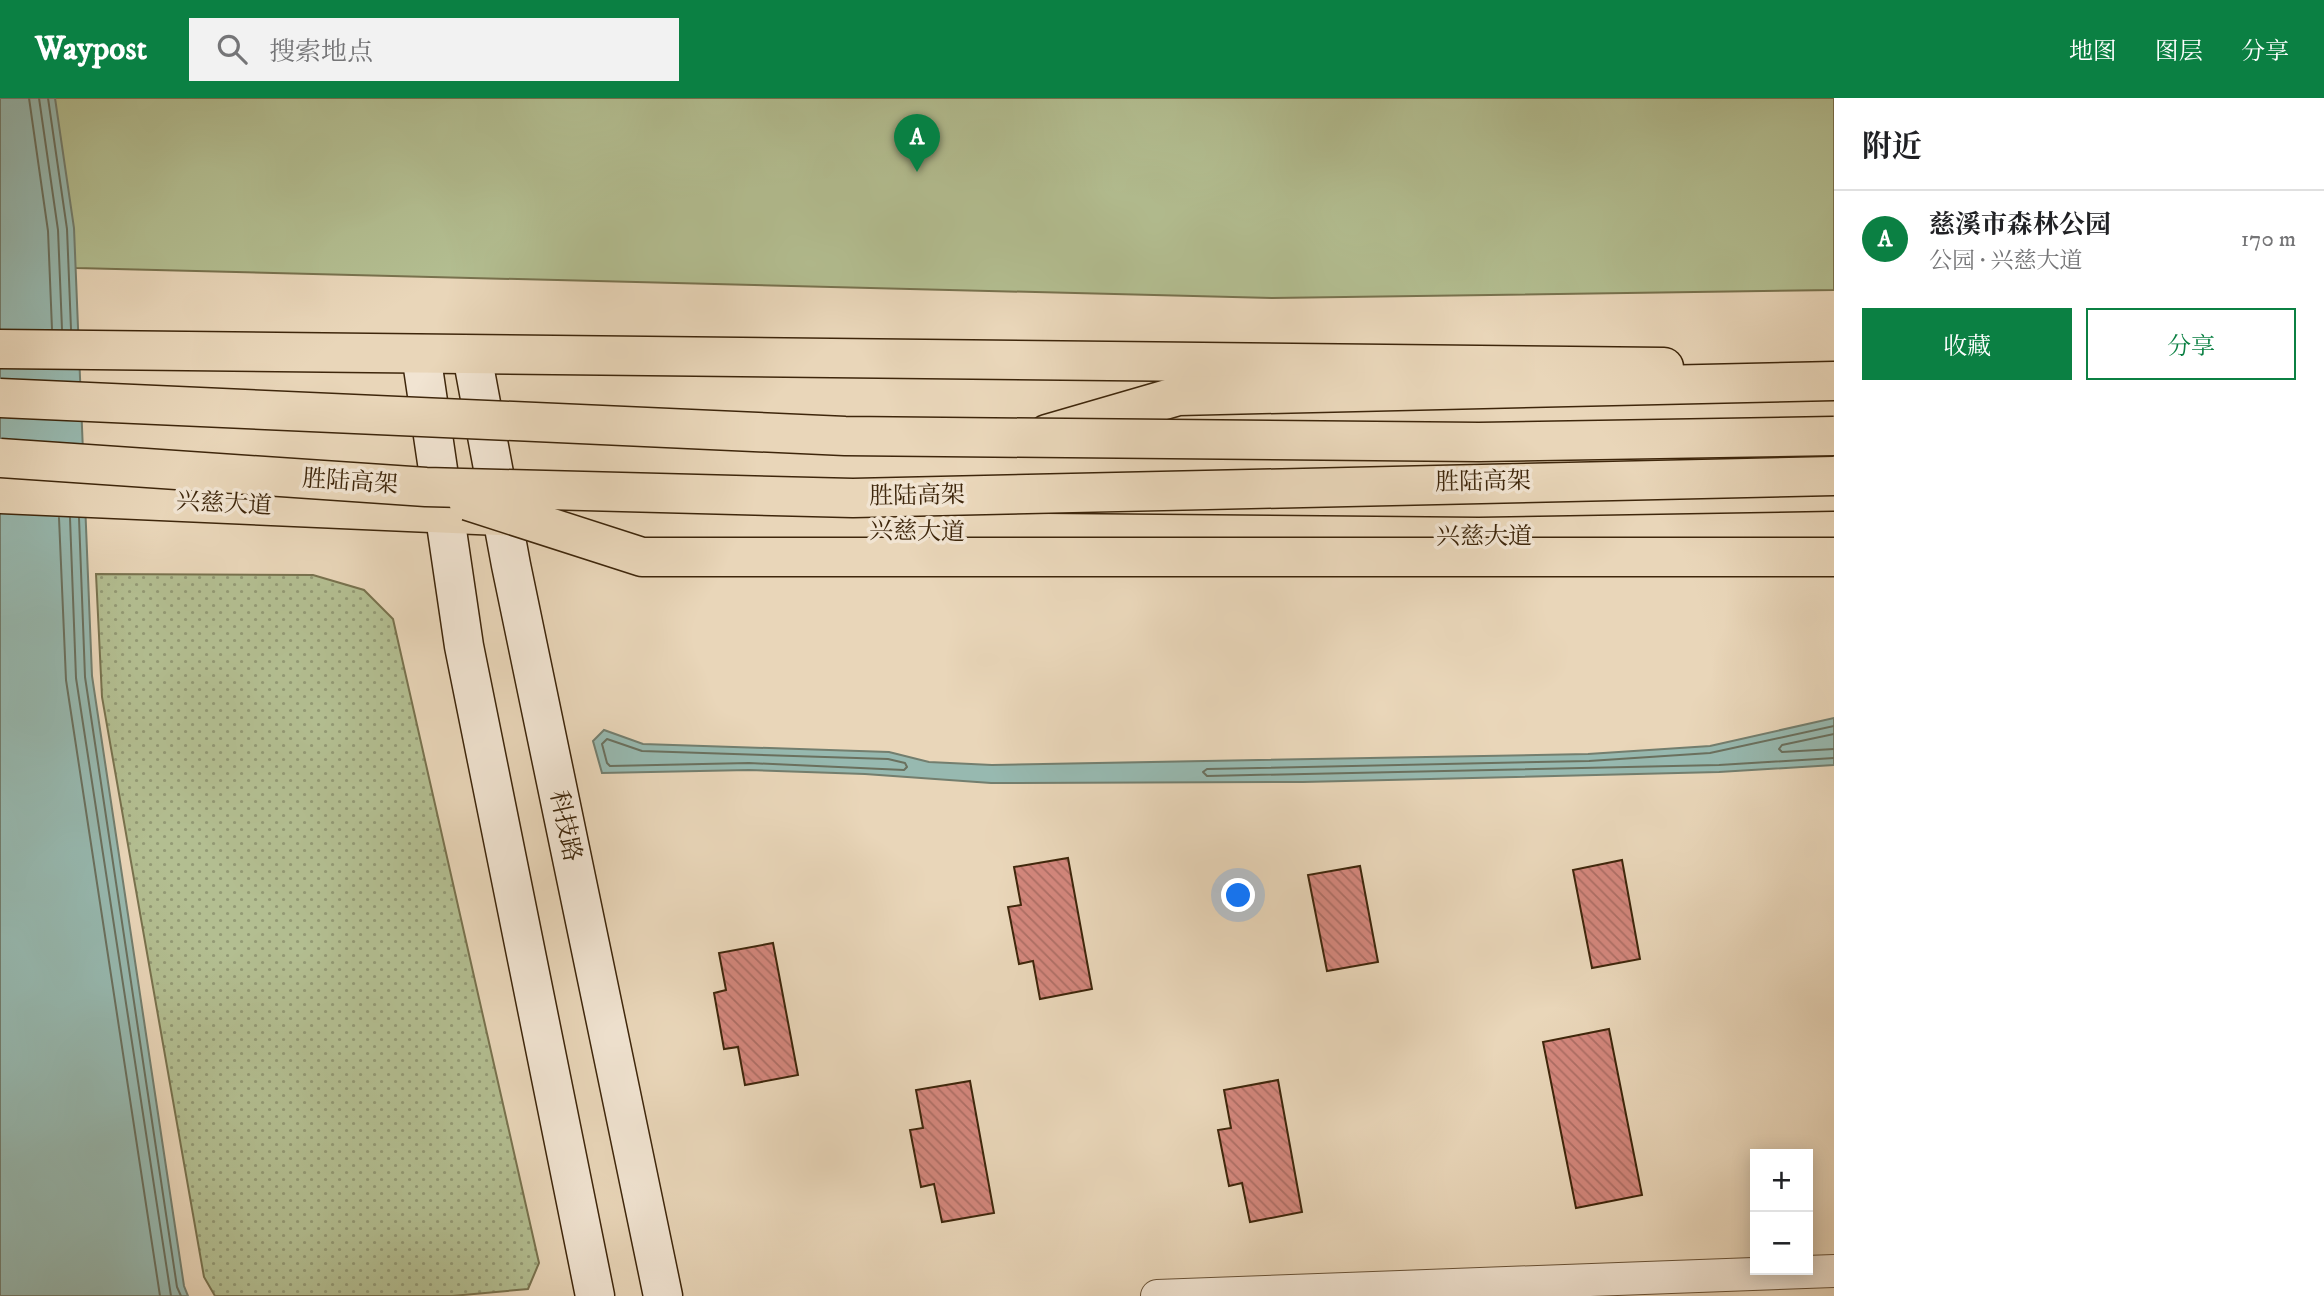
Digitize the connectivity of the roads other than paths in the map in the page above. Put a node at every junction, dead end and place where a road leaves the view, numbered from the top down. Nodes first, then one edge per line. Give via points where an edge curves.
1 (0, 349) edge
2 (421, 354) junction
3 (472, 355) junction
4 (1834, 369) edge
5 (1834, 381) edge
6 (0, 398) edge
7 (1834, 436) edge
8 (1034, 438) junction
9 (0, 458) edge
10 (1834, 476) edge
11 (426, 487) junction
12 (0, 494) edge
13 (503, 516) junction
14 (1834, 531) edge
15 (1834, 557) edge
16 (1834, 1271) edge
17 (595, 1296) edge
18 (663, 1296) edge
19 (1157, 1296) edge

1 - 2 main road
2 - 3 main road
2 - 17 main road via 464,646
3 - 4 main road
3 - 13 main road, 科技路
5 - 8 main road, bridge via 1178,396
6 - 8 main road, 胜陆高架, bridge via 832,435
7 - 8 main road, 胜陆高架, bridge via 1479,442
9 - 11 main road, 胜陆高架, bridge
10 - 11 main road, 胜陆高架, bridge via 853,498
11 - 15 main road, bridge via 642,557
12 - 13 main road, 兴慈大道
13 - 14 main road, 兴慈大道 via 871,531 1479,537
13 - 18 main road, 科技路
16 - 19 street

